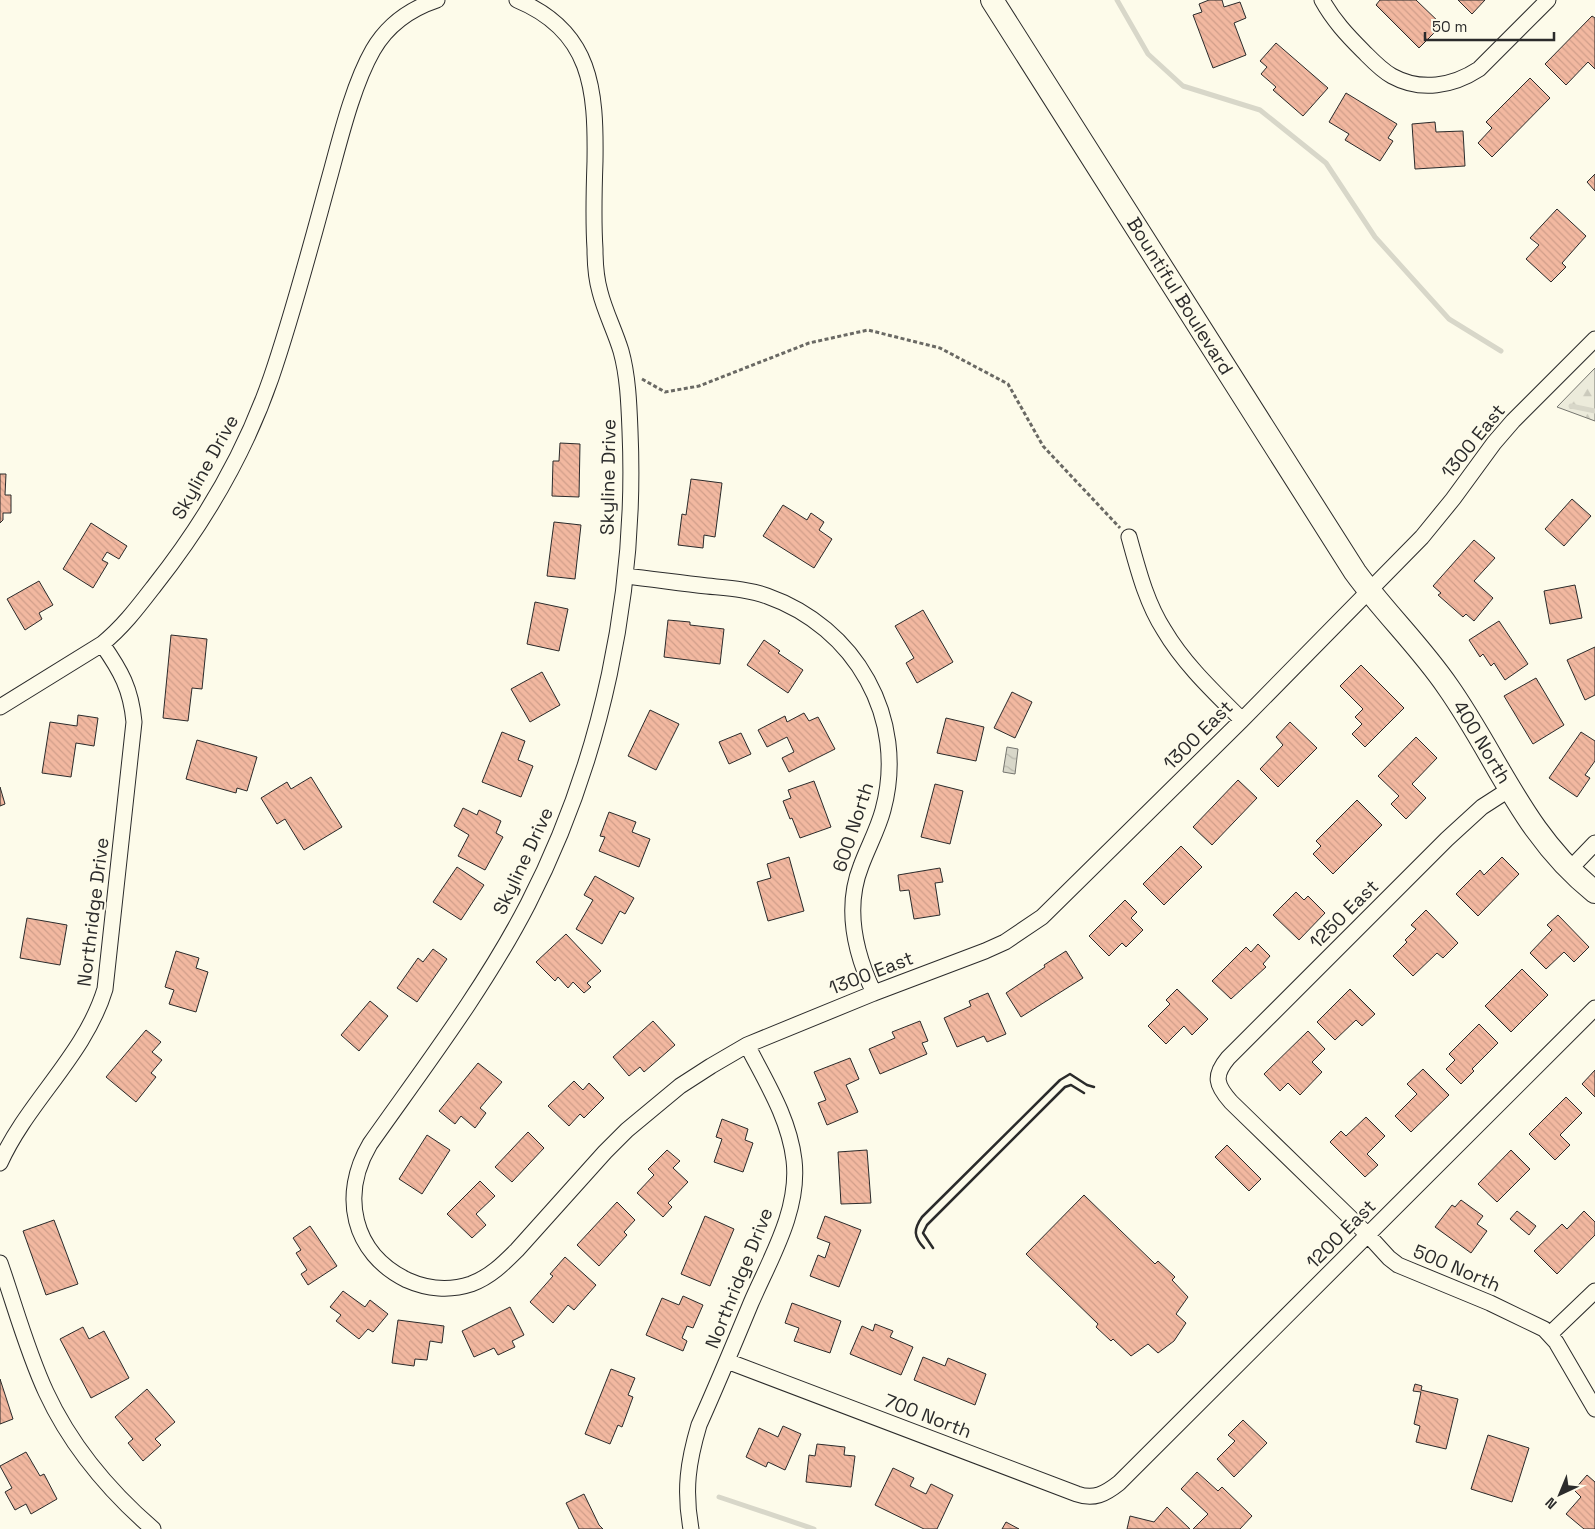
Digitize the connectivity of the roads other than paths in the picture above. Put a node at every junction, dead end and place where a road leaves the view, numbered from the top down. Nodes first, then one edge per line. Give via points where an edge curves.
1 (437, 0) edge
2 (517, 0) edge
3 (992, 0) edge
4 (1322, 0) edge
5 (1548, 0) edge
6 (1595, 339) edge
7 (1129, 537) road end
8 (625, 576) junction
9 (1369, 592) junction
10 (102, 644) junction
11 (0, 706) edge
12 (1242, 720) junction
13 (1510, 790) junction
14 (1595, 843) edge
15 (1569, 870) junction
16 (1595, 892) edge
17 (874, 993) junction
18 (1595, 1008) edge
19 (747, 1045) junction
20 (1217, 1078) joint
21 (0, 1163) edge
22 (1368, 1235) junction
23 (0, 1263) edge
24 (1595, 1291) edge
25 (1550, 1334) junction
26 (727, 1361) junction
27 (1595, 1409) edge
28 (1114, 1487) joint
29 (153, 1529) edge
30 (691, 1529) edge

1 - 10 street, Skyline Drive via 402,17 372,51 340,139 270,378 245,441 202,519 173,563 128,620
2 - 8 street, Skyline Drive via 544,13 570,37 592,88 596,125 594,244 597,280 625,370 630,430 631,490
3 - 9 main road, Bountiful Boulevard
4 - 5 street via 1348,37 1384,71 1401,80 1431,86 1451,83 1471,74
6 - 9 street, 1300 East via 1513,421 1422,537
7 - 12 street via 1141,579 1164,630 1194,671
8 - 17 street, 600 North via 743,590 786,604 826,629 857,663 870,684 886,729 889,771 883,810 860,867 852,908 856,949
8 - 19 street, Skyline Drive via 600,710 563,826 507,941 460,1016 362,1158 354,1189 354,1206 362,1239 384,1266 418,1285 454,1288 487,1277 517,1250 627,1130 680,1086
9 - 12 street, 1300 East
9 - 13 main road, 400 North via 1449,688
10 - 11 street, Skyline Drive
10 - 21 street, Northridge Drive via 126,682 134,722 105,990 89,1029 15,1133
12 - 17 street, 1300 East via 1042,917 999,945
13 - 15 main road, 400 North via 1533,828
13 - 20 street, 1250 East via 1482,807 1447,839 1228,1058
14 - 15 street
15 - 16 main road, 400 North
17 - 19 street, 1300 East
18 - 22 street, 1200 East
19 - 26 street, Northridge Drive via 789,1135 794,1181 792,1201 780,1237
20 - 22 street, 500 North via 1231,1102
22 - 25 street, 500 North via 1398,1265 1532,1322
22 - 28 street, 1200 East
23 - 29 street via 46,1391 61,1420 96,1472
24 - 25 street
25 - 27 street, 500 North
26 - 28 street, 700 North via 1083,1496 1103,1495
26 - 30 street, Northridge Drive via 691,1450 687,1493

